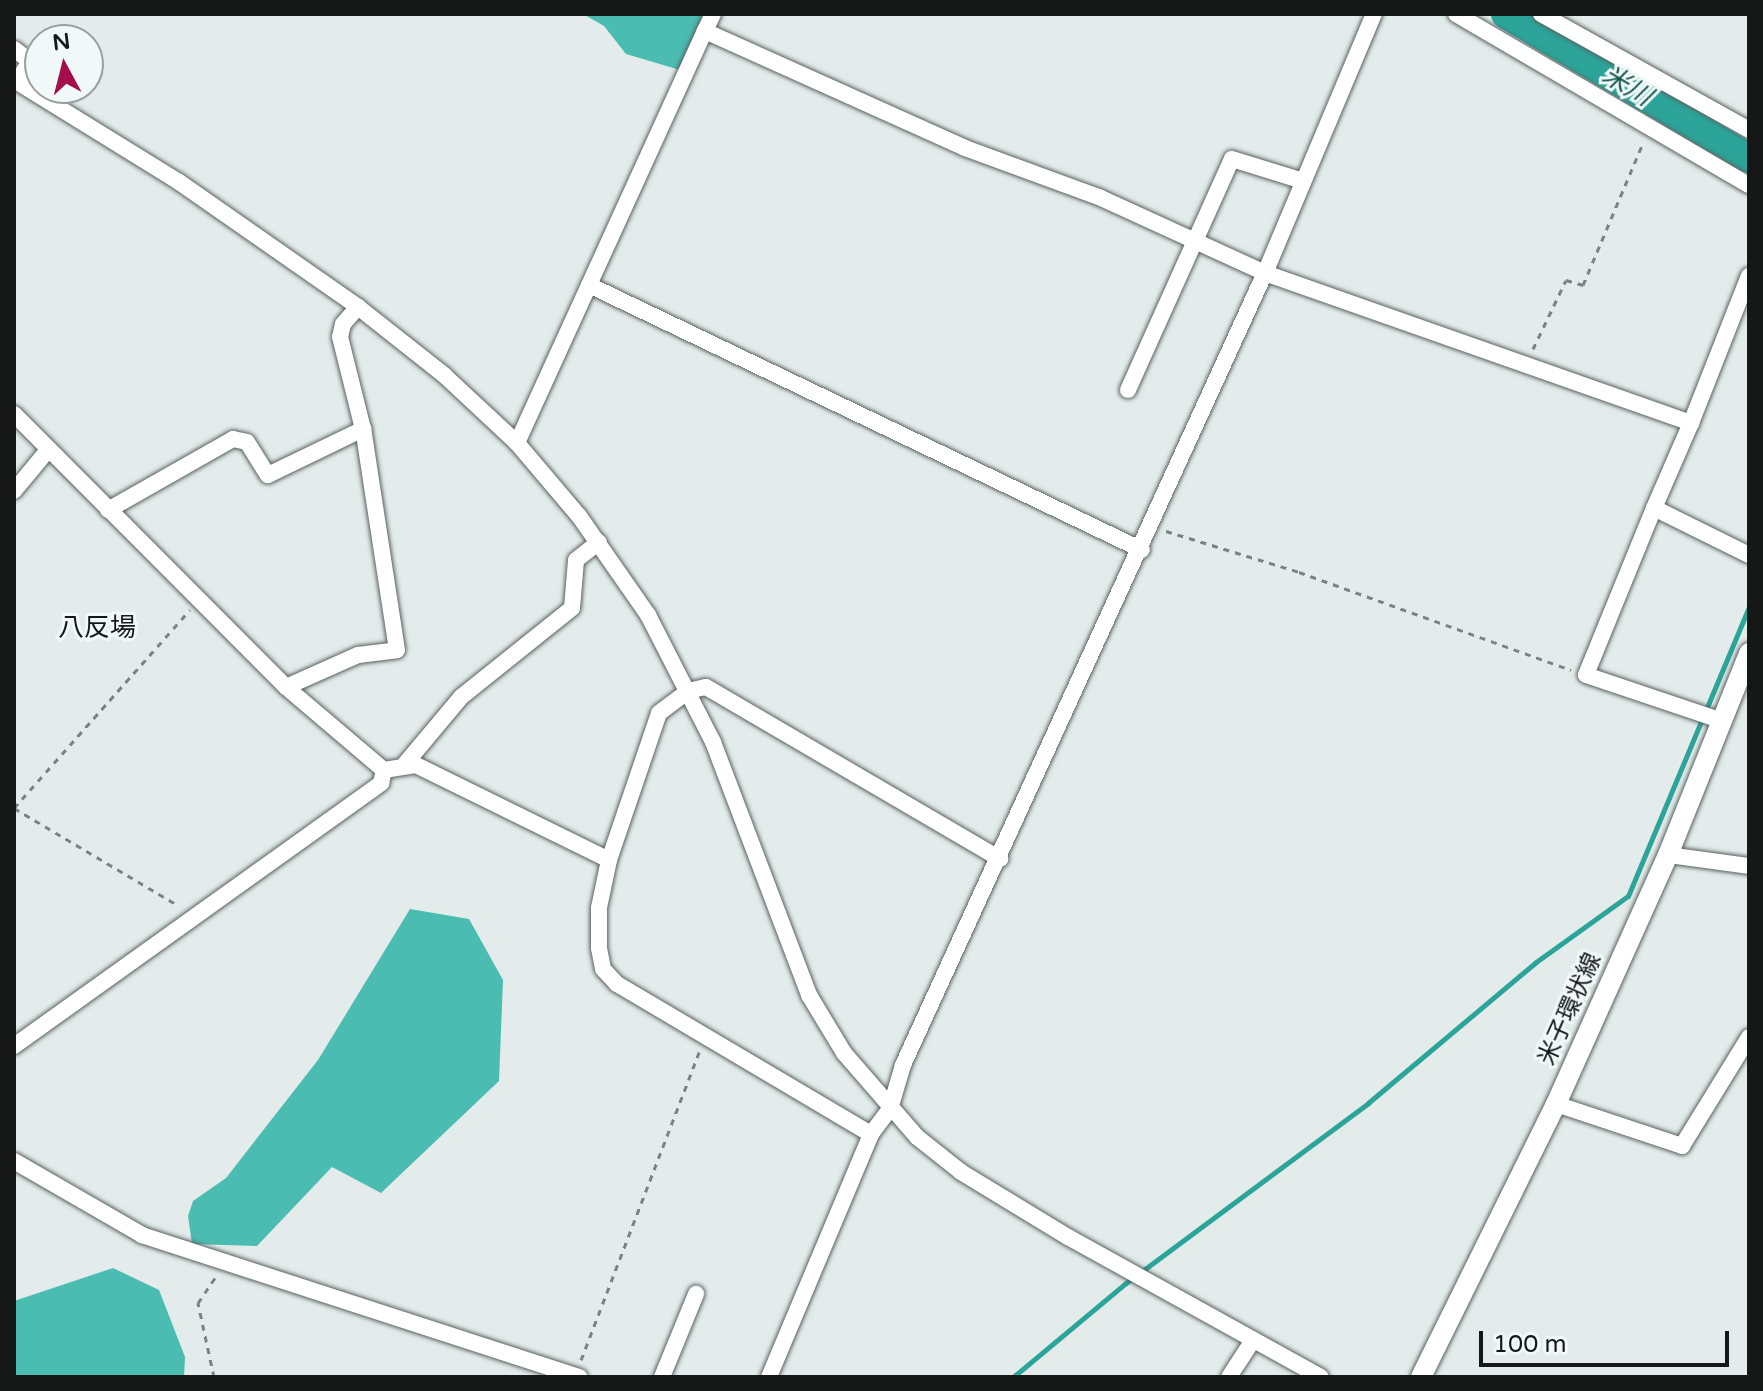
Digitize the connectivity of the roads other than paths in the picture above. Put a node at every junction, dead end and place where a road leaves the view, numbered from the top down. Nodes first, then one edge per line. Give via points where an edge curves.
1 (713, 14) edge
2 (1374, 14) edge
3 (1456, 14) edge
4 (1541, 14) edge
5 (705, 31) junction
6 (14, 49) edge
7 (15, 81) edge
8 (1749, 130) edge
9 (1303, 181) junction
10 (1749, 185) edge
11 (1197, 239) junction
12 (1265, 273) junction
13 (1749, 276) edge
14 (589, 285) junction
15 (358, 307) junction
16 (1128, 390) dead end
17 (14, 414) edge
18 (1691, 423) junction
19 (363, 429) junction
20 (517, 443) junction
21 (48, 450) junction
22 (14, 491) edge
23 (1654, 508) junction
24 (108, 510) junction
25 (599, 542) junction
26 (1142, 550) junction
27 (1749, 555) edge
28 (1749, 653) edge
29 (286, 687) junction
30 (688, 691) junction
31 (1723, 721) junction
32 (405, 764) junction
33 (384, 770) junction
34 (1668, 855) junction
35 (1000, 859) junction
36 (609, 860) junction
37 (1749, 866) edge
38 (1749, 1037) edge
39 (14, 1046) edge
40 (1556, 1104) junction
41 (890, 1109) junction
42 (871, 1134) junction
43 (14, 1161) edge
44 (696, 1294) dead end
45 (1253, 1340) junction
46 (578, 1376) edge
47 (662, 1377) edge
48 (769, 1377) edge
49 (1229, 1377) edge
50 (1321, 1377) edge
51 (1421, 1377) edge

1 - 5 street
2 - 9 street
3 - 10 street
4 - 8 street
5 - 11 street via 965,148 1020,164
5 - 14 street
6 - 7 street via 30,61
7 - 15 street via 179,182
9 - 11 street via 1232,159
9 - 12 street
11 - 12 street
11 - 16 street
12 - 18 street
12 - 26 street
13 - 18 street
14 - 20 street
14 - 26 street
15 - 19 street via 343,324 340,337
15 - 20 street via 444,375
17 - 21 street
18 - 23 street
19 - 24 street via 268,475 247,442 233,439
19 - 29 street via 397,650 358,655
20 - 25 street
21 - 22 street
21 - 24 street
23 - 27 street
23 - 31 street via 1586,675
24 - 29 street
25 - 30 street via 648,615
25 - 32 street via 576,560 572,608 461,697
26 - 35 street
28 - 31 main road, 米子環状線
29 - 33 street
30 - 35 street via 706,687
30 - 36 street via 659,713
30 - 41 street via 713,742 809,995 844,1053
31 - 34 main road, 米子環状線
32 - 33 street
32 - 36 street
33 - 39 street via 381,783
34 - 37 street
34 - 40 main road, 米子環状線
35 - 41 street via 903,1065
36 - 42 street via 599,908 603,969 617,984
38 - 40 street via 1682,1146
40 - 51 main road, 米子環状線
41 - 42 street
41 - 45 street via 961,1172
42 - 48 street
43 - 46 street via 142,1235
44 - 47 street
45 - 49 street
45 - 50 street

